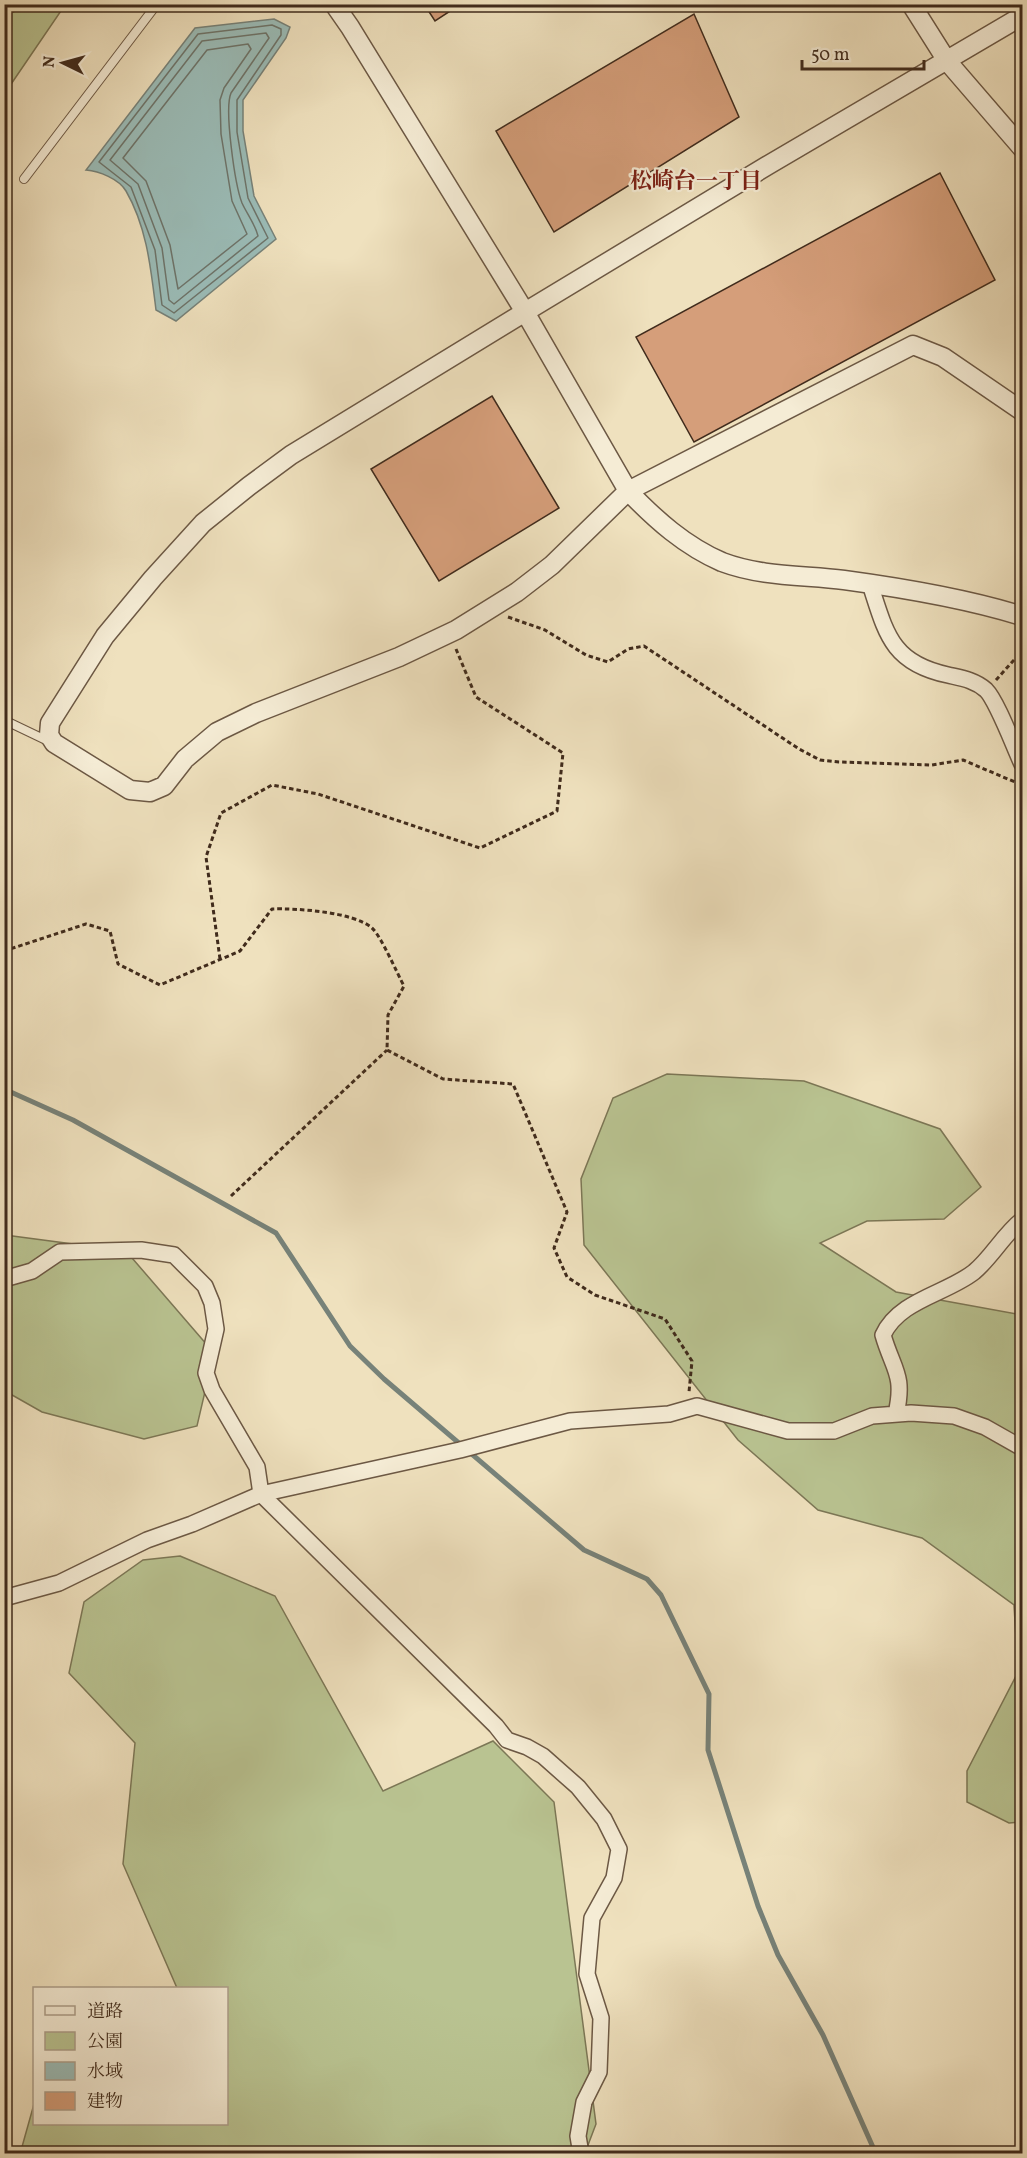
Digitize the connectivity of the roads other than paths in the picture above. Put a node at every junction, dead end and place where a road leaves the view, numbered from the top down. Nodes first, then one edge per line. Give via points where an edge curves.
1 (157, 4) edge
2 (334, 4) edge
3 (911, 4) edge
4 (1023, 16) edge
5 (947, 61) junction
6 (1023, 148) edge
7 (24, 179) dead end
8 (525, 312) junction
9 (1023, 411) edge
10 (628, 491) junction
11 (870, 584) junction
12 (1023, 616) edge
13 (4, 720) edge
14 (54, 744) junction
15 (1023, 764) edge
16 (1023, 1220) edge
17 (4, 1279) edge
18 (896, 1414) junction
19 (1023, 1448) edge
20 (261, 1494) junction
21 (4, 1598) edge
22 (581, 2154) edge

1 - 7 lane
2 - 8 street
3 - 5 street
4 - 5 street
5 - 6 street
5 - 8 street
8 - 10 street
8 - 14 street via 291,455 203,523 105,636 50,723
9 - 10 street via 944,357 913,345
10 - 11 street via 686,543 723,562 777,575
10 - 14 street via 552,565 489,609 399,657 256,712 217,732 184,759 165,786 150,792 130,790
11 - 12 street via 992,606
11 - 15 street via 884,627 906,657 928,671 972,681 987,691
13 - 14 lane
16 - 18 street via 975,1271 904,1311 888,1325 883,1335 898,1370 900,1396
17 - 20 street via 32,1270 60,1252 141,1250 174,1255 205,1286 212,1303 216,1329 206,1372 212,1390 257,1467
18 - 19 street via 954,1416 985,1426
18 - 20 street via 872,1416 834,1431 788,1431 697,1406 669,1414 570,1421
20 - 21 street via 147,1540 59,1583
20 - 22 street via 507,1740 543,1756 578,1787 604,1819 618,1849 614,1878 592,1918 587,1974 601,2018 599,2072 584,2102 578,2136

